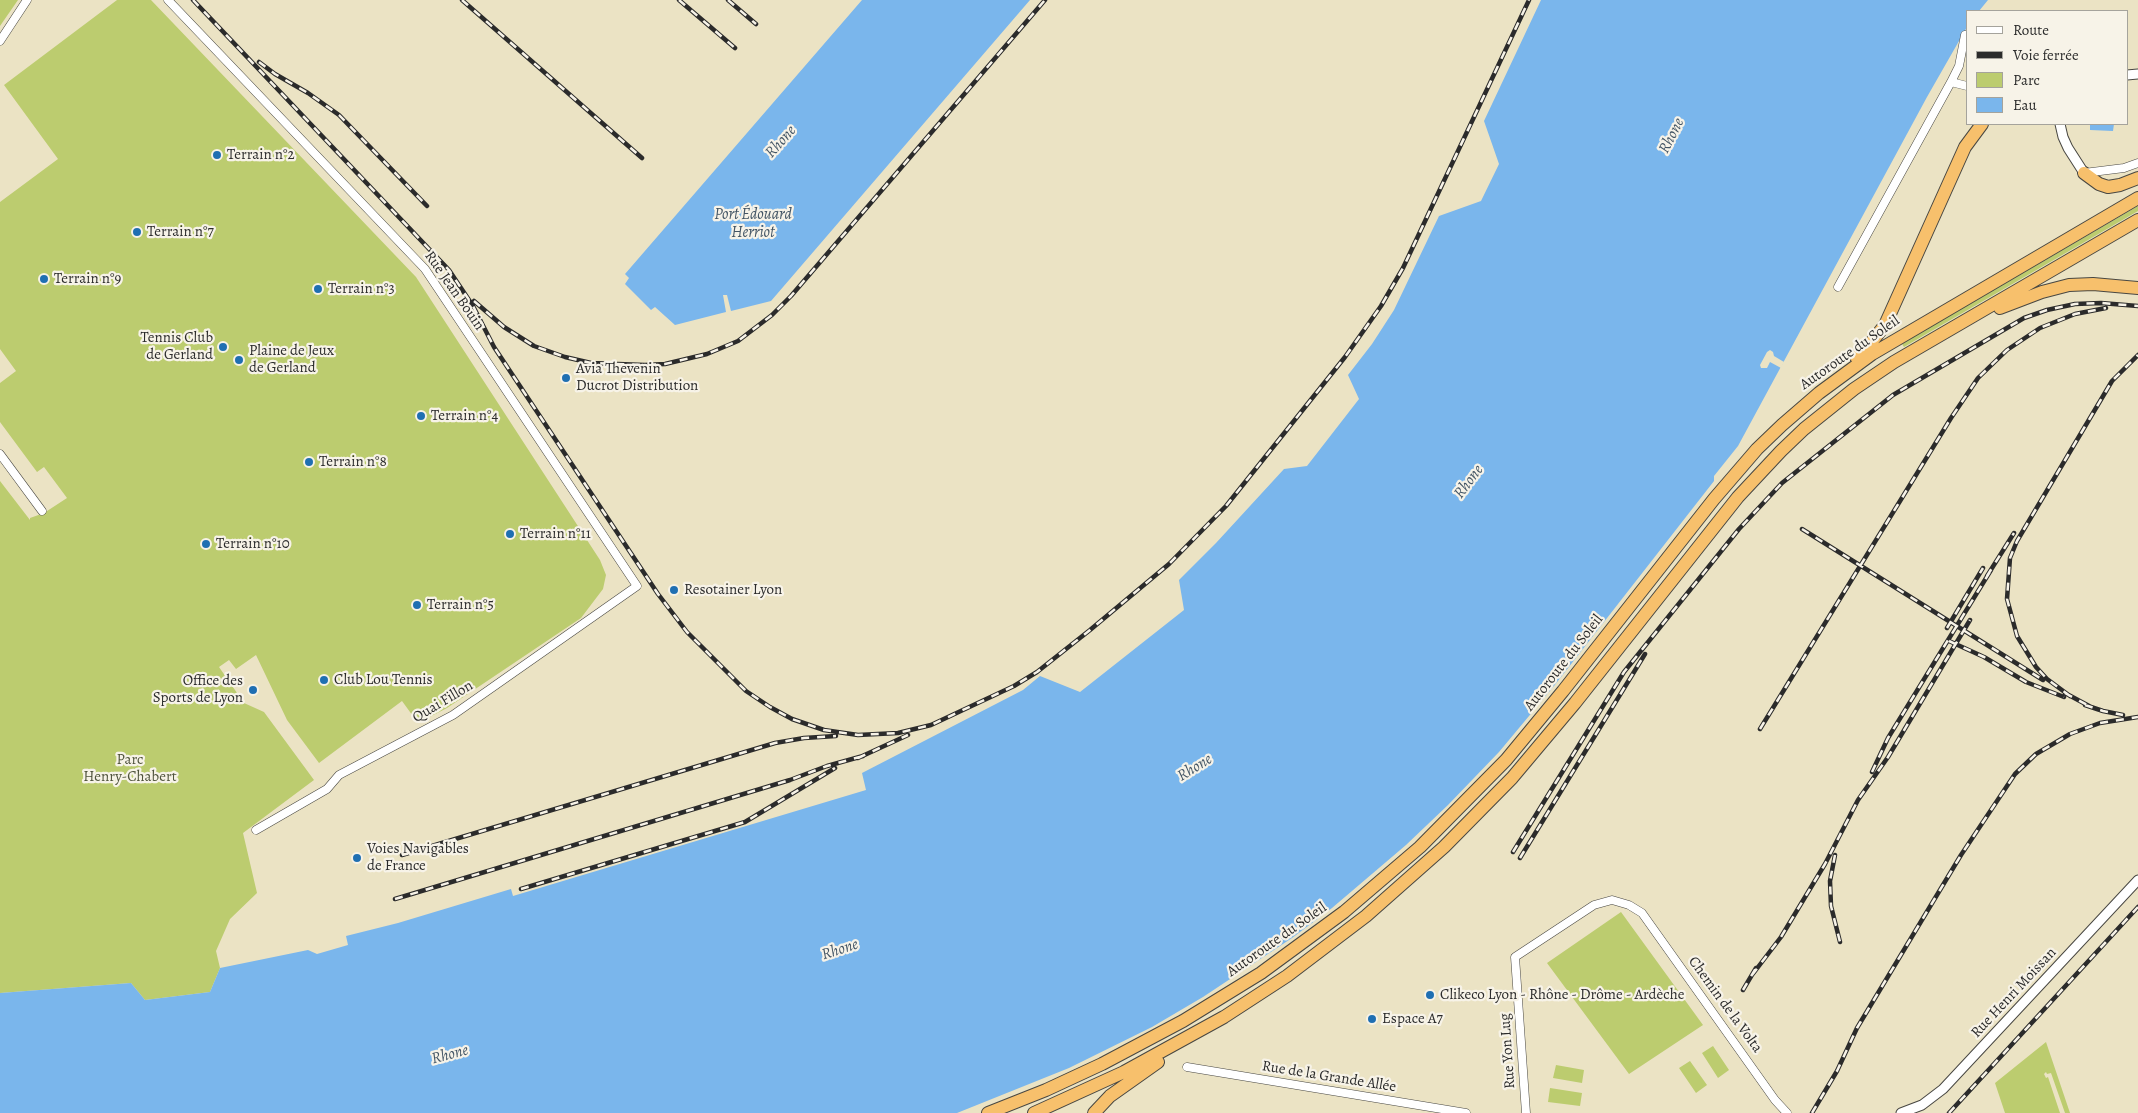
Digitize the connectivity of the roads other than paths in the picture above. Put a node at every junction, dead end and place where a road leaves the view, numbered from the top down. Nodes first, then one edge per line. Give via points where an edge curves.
1 (27, 0) edge
2 (168, 0) edge
3 (1965, 35) dead end
4 (0, 41) edge
5 (1952, 82) junction
6 (1966, 86) edge
7 (1981, 125) edge
8 (2060, 125) edge
9 (2138, 163) edge
10 (2084, 173) junction
11 (2138, 178) edge
12 (2138, 198) edge
13 (2138, 220) edge
14 (1838, 287) dead end
15 (2138, 288) edge
16 (1951, 329) junction
17 (1798, 411) junction
18 (0, 454) edge
19 (42, 511) dead end
20 (637, 586) joint
21 (256, 830) dead end
22 (2138, 880) edge
23 (1515, 957) joint
24 (1224, 1016) junction
25 (1187, 1067) dead end
26 (988, 1113) edge
27 (1034, 1113) edge
28 (1094, 1113) edge
29 (1466, 1113) edge
30 (1526, 1113) edge
31 (1787, 1113) edge
32 (1902, 1113) edge

1 - 4 street
2 - 20 street, Rue Jean Bouin via 425,269
3 - 5 street
5 - 6 street
5 - 14 street
7 - 17 highway via 1966,147 1892,312 1879,334
8 - 10 street via 2068,148
9 - 10 street
10 - 11 highway via 2108,187
12 - 17 highway, Autoroute du Soleil via 1872,354
13 - 16 highway
15 - 16 highway via 2093,284 2056,288
16 - 24 highway via 1854,388 1780,451 1738,496 1553,731 1490,802 1420,870 1366,916 1287,976
17 - 26 highway, Autoroute du Soleil via 1757,449 1714,499 1506,760 1420,847 1370,891 1282,958 1183,1021 1095,1068
18 - 19 street
20 - 21 street, Quai Fillon via 453,715 339,775 327,789
22 - 32 street, Rue Henri Moissan via 1943,1090 1922,1105
23 - 30 street, Rue Yon Lug
23 - 31 street, Chemin de la Volta via 1594,905 1612,900 1629,905 1642,913
24 - 27 highway via 1124,1072
24 - 28 highway via 1120,1088
25 - 29 street, Rue de la Grande Allée

